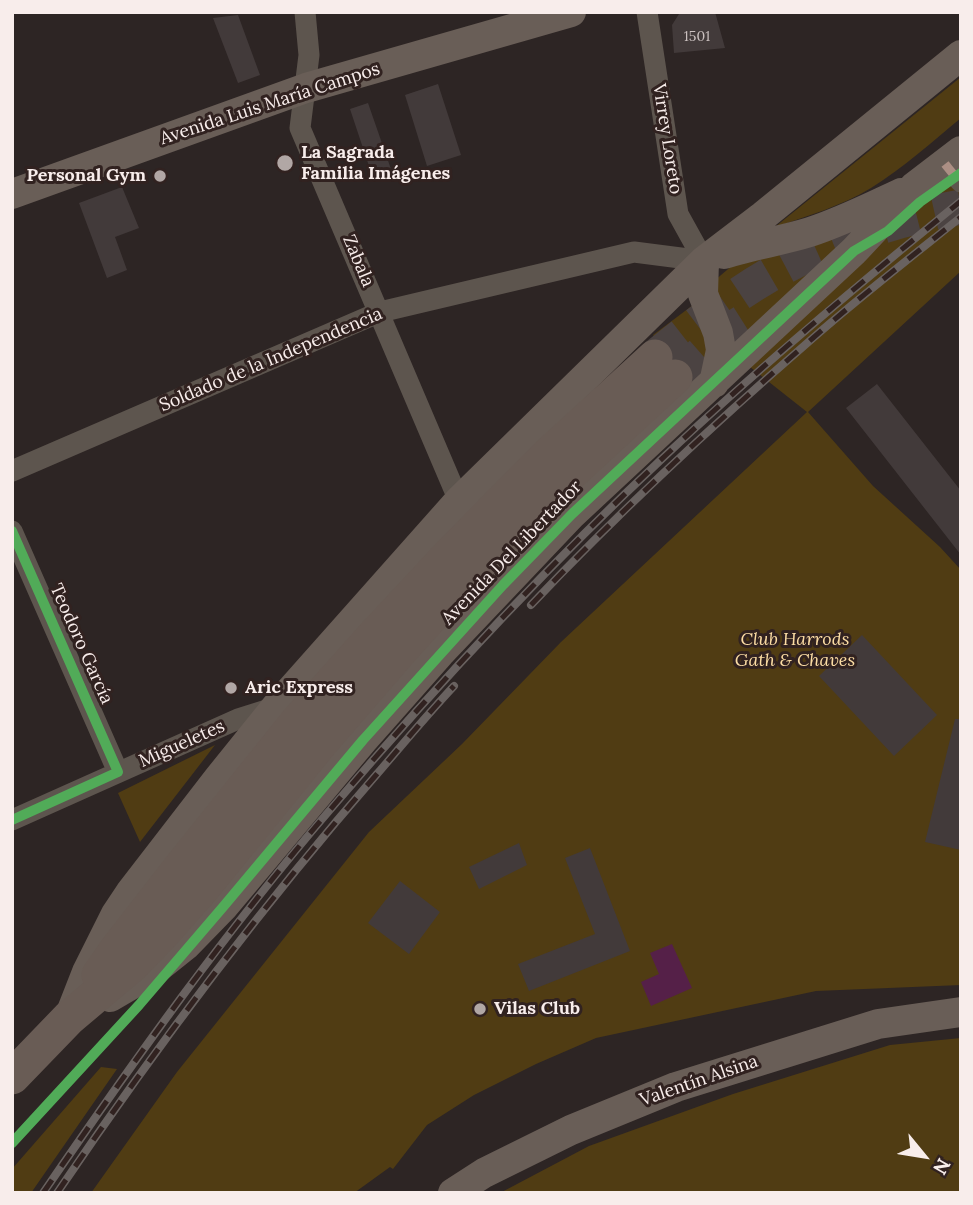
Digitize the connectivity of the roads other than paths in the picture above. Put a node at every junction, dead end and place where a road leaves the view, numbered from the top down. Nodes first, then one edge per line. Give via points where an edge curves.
1 (305, 12) edge
2 (571, 12) edge
3 (647, 12) edge
4 (961, 55) edge
5 (306, 88) junction
6 (955, 166) edge
7 (915, 187) junction
8 (12, 194) edge
9 (704, 261) junction
10 (380, 312) junction
11 (665, 367) tunnel mouth
12 (714, 383) junction
13 (12, 471) edge
14 (459, 501) junction
15 (12, 531) edge
16 (276, 707) junction
17 (118, 772) junction
18 (12, 820) edge
19 (961, 1012) edge
20 (69, 1018) junction
21 (12, 1077) edge
22 (453, 1193) edge

1 - 5 street, Zabala
2 - 5 main road, Avenida Luis María Campos
3 - 9 street, Virrey Loreto via 678,214
4 - 9 main road, Avenida Del Libertador
5 - 8 main road, Avenida Luis María Campos
5 - 10 street, Zabala via 300,128
6 - 7 main road, Avenida Del Libertador
7 - 9 main road via 846,219
7 - 12 main road, Avenida Del Libertador via 855,251
9 - 10 street, Soldado de la Independencia via 634,252
9 - 12 main road via 703,295 721,350
9 - 14 main road, Avenida Del Libertador
10 - 13 street, Soldado de la Independencia
10 - 14 street, Zabala
11 - 20 main road, Avenida Del Libertador via 400,651 163,933
12 - 20 main road, Avenida Del Libertador via 572,514 503,585 186,945 151,973
14 - 16 main road, Avenida Del Libertador
15 - 17 street, Teodoro García
16 - 17 street, Migueletes
16 - 20 main road, Avenida Del Libertador via 116,914
17 - 18 street, Migueletes
19 - 22 main road, Valentín Alsina via 878,1024 676,1087 570,1130
20 - 21 main road, Avenida Del Libertador

